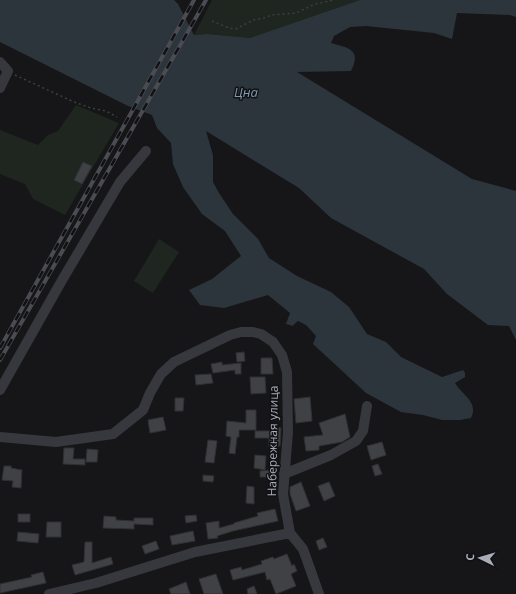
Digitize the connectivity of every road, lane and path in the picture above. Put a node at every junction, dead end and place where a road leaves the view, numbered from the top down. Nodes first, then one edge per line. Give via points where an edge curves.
1 (334, 0) edge
2 (212, 21) dead end
3 (0, 62) edge
4 (8, 71) junction
5 (0, 88) edge
6 (117, 117) dead end
7 (146, 150) dead end
8 (0, 390) edge
9 (367, 406) dead end
10 (0, 437) edge
11 (284, 474) junction
12 (290, 532) junction
13 (49, 594) edge
14 (319, 594) edge

1 - 2 path via 315,4 296,13 253,20 236,29
3 - 4 street
4 - 5 street
4 - 6 path via 74,102 106,111
7 - 8 street via 120,182
9 - 11 street via 363,431 356,441 331,455
10 - 11 street, Набережная улица via 56,442 113,434 143,410 161,374 174,362 230,335 253,332 273,342 282,355 287,372 288,432
11 - 12 street, Набережная улица via 283,494
12 - 13 street via 195,552 96,583
12 - 14 street via 303,549

